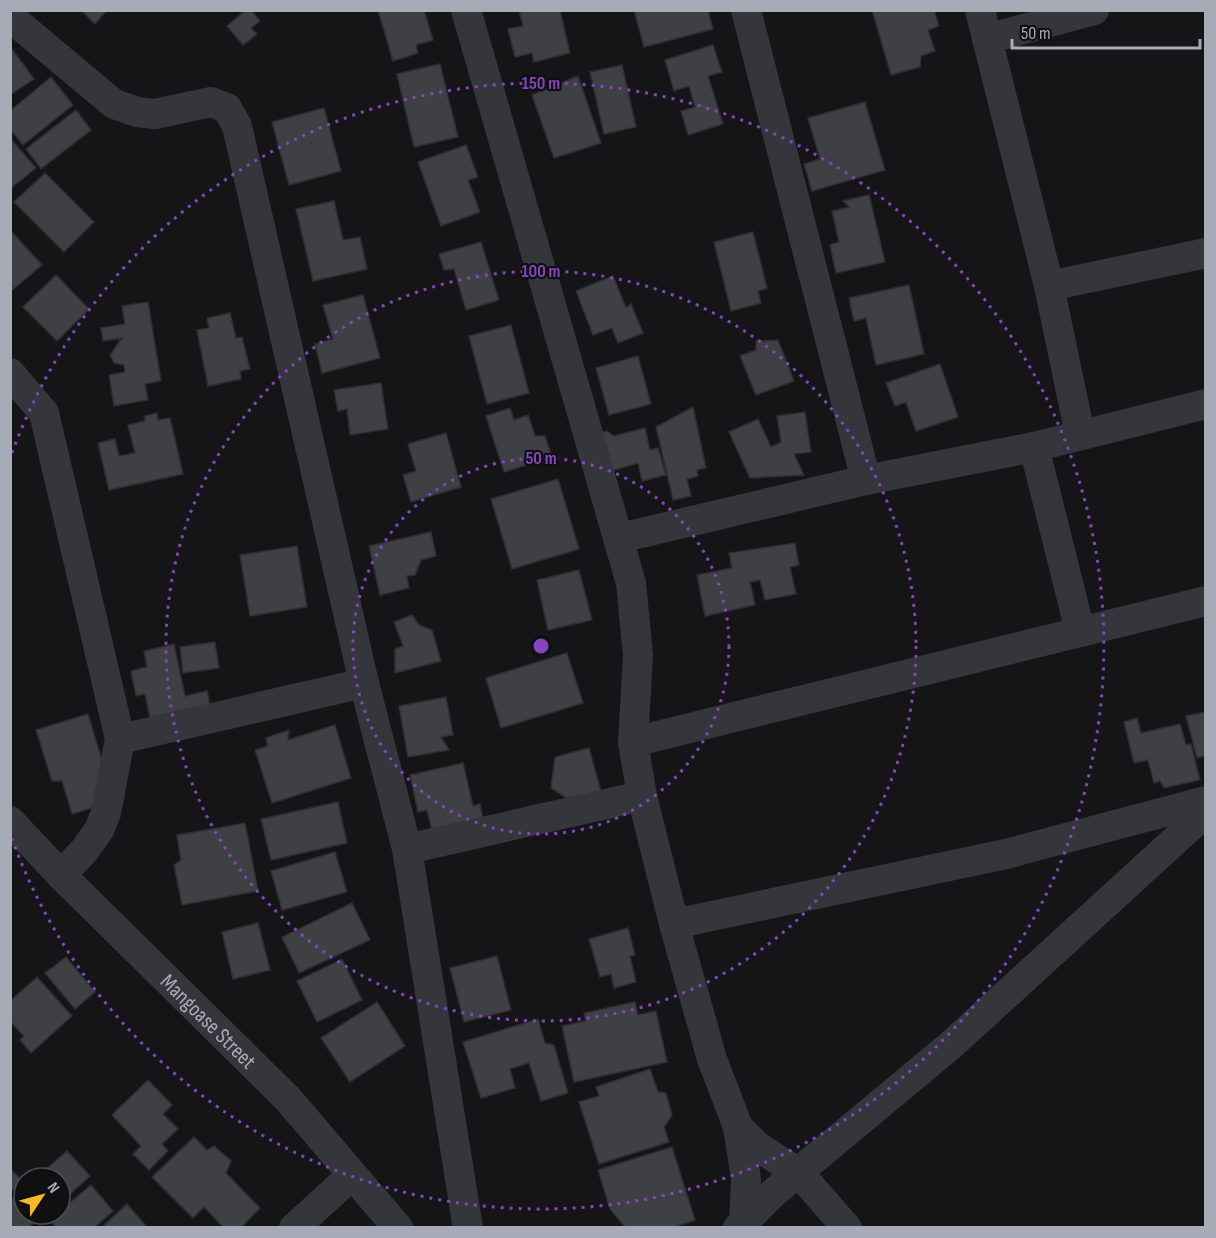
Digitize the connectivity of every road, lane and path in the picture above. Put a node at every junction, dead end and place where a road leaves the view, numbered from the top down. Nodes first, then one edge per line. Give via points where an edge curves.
1 (466, 10) edge
2 (746, 10) edge
3 (1094, 10) edge
4 (10, 17) edge
5 (984, 25) edge
6 (1206, 253) edge
7 (1049, 286) junction
8 (10, 373) edge
9 (1206, 404) edge
10 (1080, 434) junction
11 (1034, 447) junction
12 (866, 480) junction
13 (620, 538) junction
14 (1206, 601) edge
15 (1080, 631) junction
16 (364, 683) junction
17 (120, 739) junction
18 (633, 742) junction
19 (642, 796) junction
20 (1206, 801) edge
21 (1206, 812) edge
22 (10, 821) edge
23 (407, 849) junction
24 (61, 874) junction
25 (674, 924) junction
26 (738, 1127) junction
27 (799, 1173) junction
28 (352, 1175) junction
29 (741, 1225) edge
30 (294, 1227) edge
31 (398, 1227) edge
32 (468, 1227) edge
33 (847, 1227) edge

1 - 13 street
2 - 12 street
3 - 5 street
4 - 16 street via 114,104 156,114 211,102 228,108 237,126
5 - 7 street
6 - 7 street
7 - 10 street
8 - 17 street via 44,413
9 - 10 street
10 - 11 street
11 - 12 street
11 - 15 street
12 - 13 street
13 - 18 street via 631,583 638,655
14 - 15 street
15 - 18 street
16 - 17 street
16 - 23 street
17 - 24 street via 103,821 84,851
18 - 19 street
19 - 23 street
19 - 25 street
20 - 25 street via 1006,854
21 - 27 street via 951,1045
22 - 24 street, Mangoase Street
23 - 32 street
24 - 28 street, Mangoase Street via 288,1099
25 - 26 street via 712,1059
26 - 27 street via 758,1147
26 - 29 street via 746,1179
27 - 29 street
27 - 33 street
28 - 30 street
28 - 31 street, Mangoase Street

